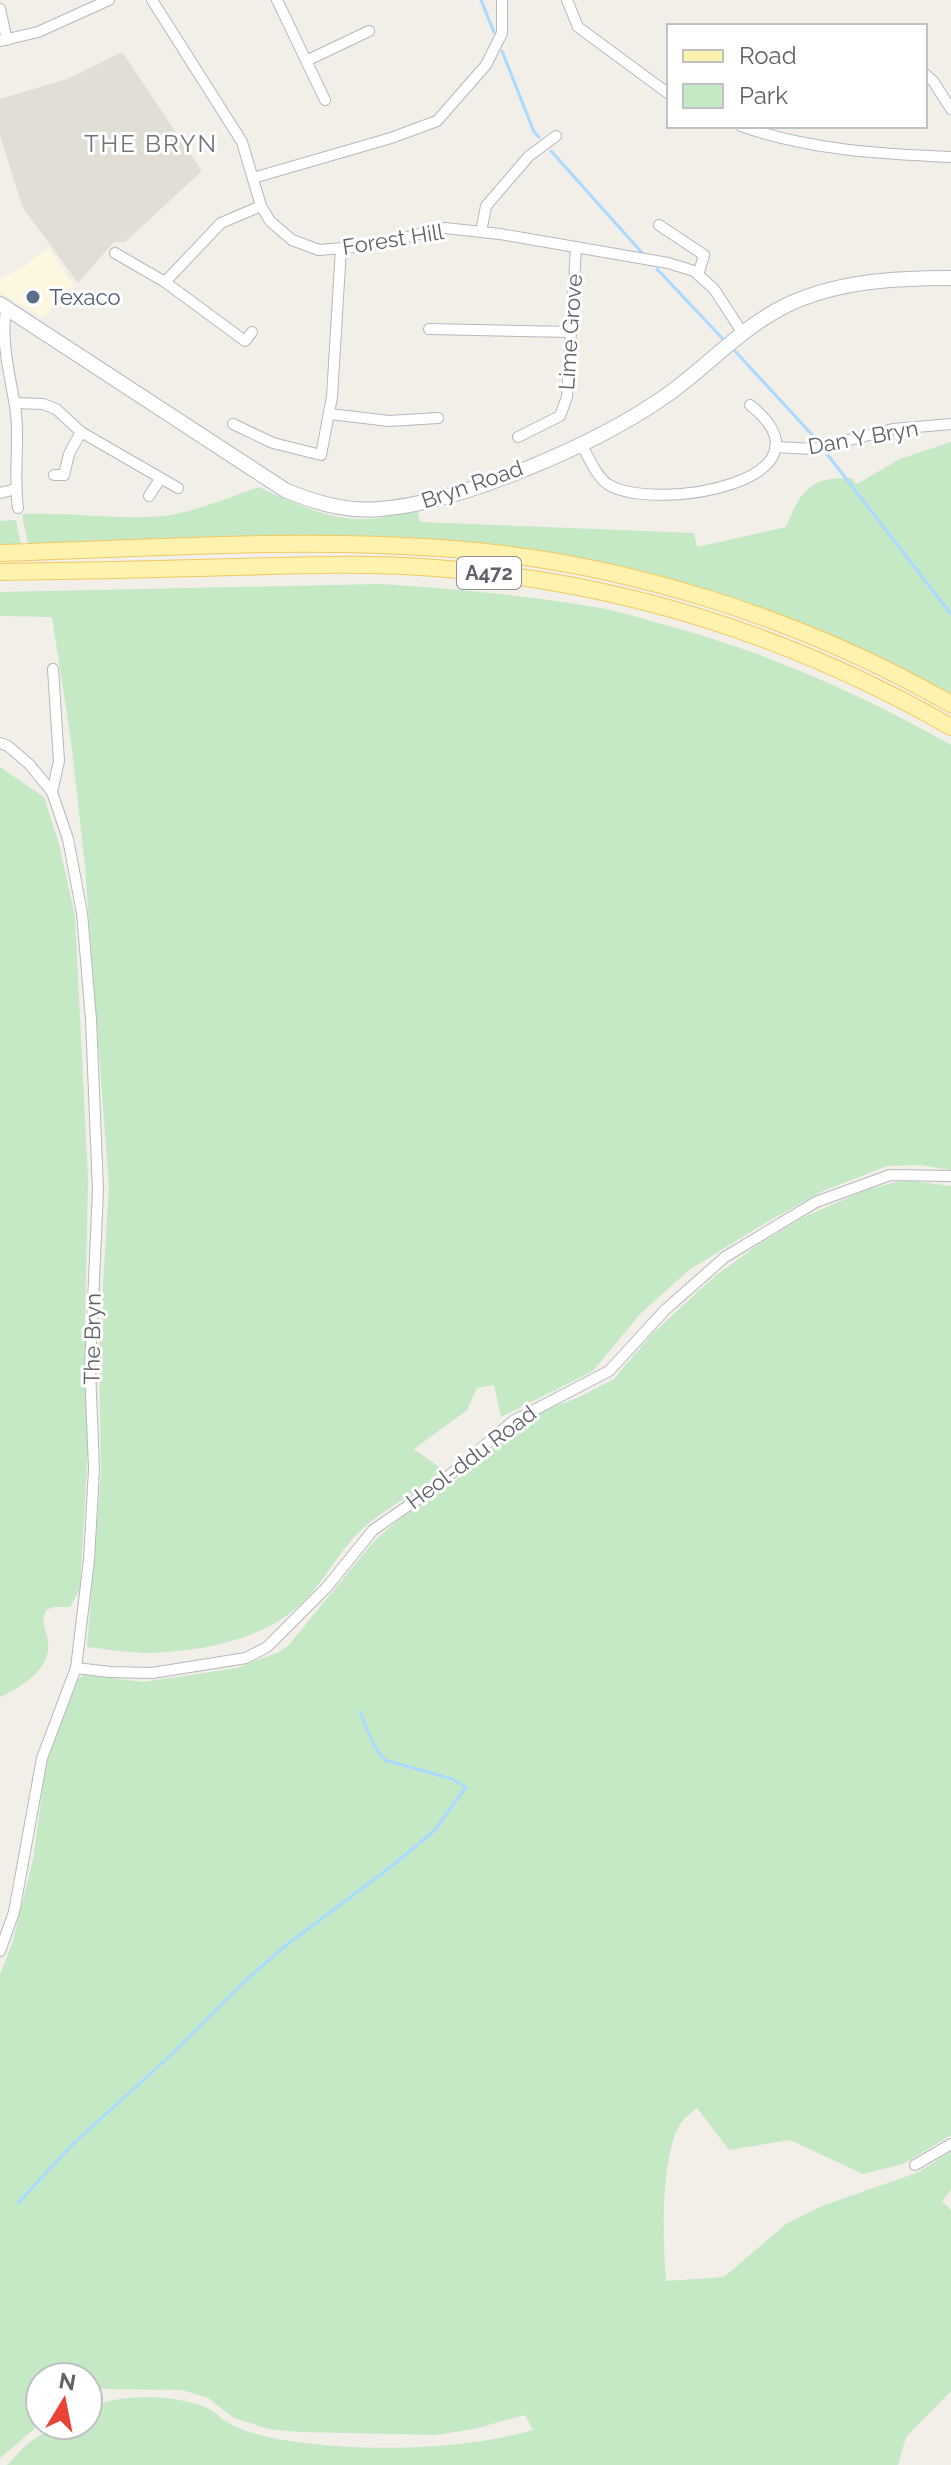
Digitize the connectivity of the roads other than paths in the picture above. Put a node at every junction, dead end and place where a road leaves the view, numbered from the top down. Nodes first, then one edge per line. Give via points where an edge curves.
1 (109, 0) edge
2 (152, 0) edge
3 (277, 0) edge
4 (502, 0) edge
5 (567, 0) edge
6 (0, 9) edge
7 (369, 31) dead end
8 (4, 40) edge
9 (306, 61) junction
10 (927, 76) edge
11 (667, 93) edge
12 (325, 100) dead end
13 (951, 109) edge
14 (748, 128) edge
15 (556, 136) dead end
16 (951, 157) edge
17 (253, 178) junction
18 (261, 206) junction
19 (659, 225) dead end
20 (481, 232) junction
21 (341, 248) junction
22 (576, 248) junction
23 (115, 253) dead end
24 (698, 275) junction
25 (951, 278) edge
26 (165, 282) junction
27 (3, 306) edge
28 (429, 329) dead end
29 (252, 332) dead end
30 (571, 332) junction
31 (742, 332) junction
32 (3, 368) edge
33 (15, 403) junction
34 (750, 405) dead end
35 (330, 414) junction
36 (438, 418) dead end
37 (233, 424) dead end
38 (951, 424) edge
39 (81, 432) junction
40 (518, 437) dead end
41 (581, 444) junction
42 (775, 447) junction
43 (54, 475) dead end
44 (160, 479) junction
45 (178, 488) dead end
46 (16, 489) junction
47 (0, 493) edge
48 (149, 496) dead end
49 (18, 508) dead end
50 (0, 553) edge
51 (0, 572) edge
52 (53, 669) dead end
53 (951, 704) edge
54 (951, 727) edge
55 (0, 743) edge
56 (52, 792) junction
57 (951, 1176) edge
58 (76, 1668) junction
59 (0, 1951) edge
60 (951, 2144) edge
61 (915, 2165) dead end

1 - 8 street via 38,32
2 - 17 street, Forest Hill via 242,142
3 - 9 street
4 - 17 street via 502,33 486,65 437,121
5 - 11 street via 578,27
6 - 8 street
7 - 9 street
9 - 12 street
10 - 13 street
14 - 16 street via 827,147
15 - 20 street via 529,156 486,206
17 - 18 street, Forest Hill
18 - 21 street, Forest Hill via 292,240 319,250
18 - 26 street via 221,223
19 - 24 street via 704,255
20 - 21 street, Forest Hill via 445,228
20 - 22 street, Forest Hill
21 - 35 street
22 - 24 street, Forest Hill via 668,263
22 - 30 street, Lime Grove
23 - 26 street
24 - 31 street, Forest Hill via 714,289
25 - 31 street, Bryn Road via 871,282 827,291 786,305
26 - 29 street via 245,341
27 - 32 street
27 - 41 street, Bryn Road via 285,490 317,503 377,509 419,503 500,478
28 - 30 street
30 - 40 street, Lime Grove via 567,397 560,416
31 - 41 street, Bryn Road via 663,398
32 - 33 street
33 - 39 street via 56,409
33 - 46 street
34 - 42 street, Dan Y Bryn via 772,426
35 - 36 street via 389,421
35 - 37 street via 321,455 273,443
38 - 42 street, Dan Y Bryn via 893,429 813,449
39 - 43 street via 64,475
39 - 44 street
41 - 42 street, Dan Y Bryn via 600,478 611,486 671,495 721,488 757,474
44 - 45 street
44 - 48 street
46 - 47 street
46 - 49 street
50 - 53 main road, A472 via 306,545 506,555 634,579 766,618 863,658
51 - 54 main road, A472 via 407,567 547,581 656,604 759,636 854,675
52 - 56 street via 59,761
55 - 56 street, The Bryn via 29,764
56 - 58 street, The Bryn via 68,839 82,913 98,1190 90,1369 94,1469
57 - 58 street, Heol-ddu Road via 890,1175 816,1202 725,1257 665,1310 609,1371 513,1421 438,1485 373,1530 327,1587 267,1647 246,1658 152,1673
58 - 59 street, The Bryn via 42,1758 14,1912
60 - 61 street

